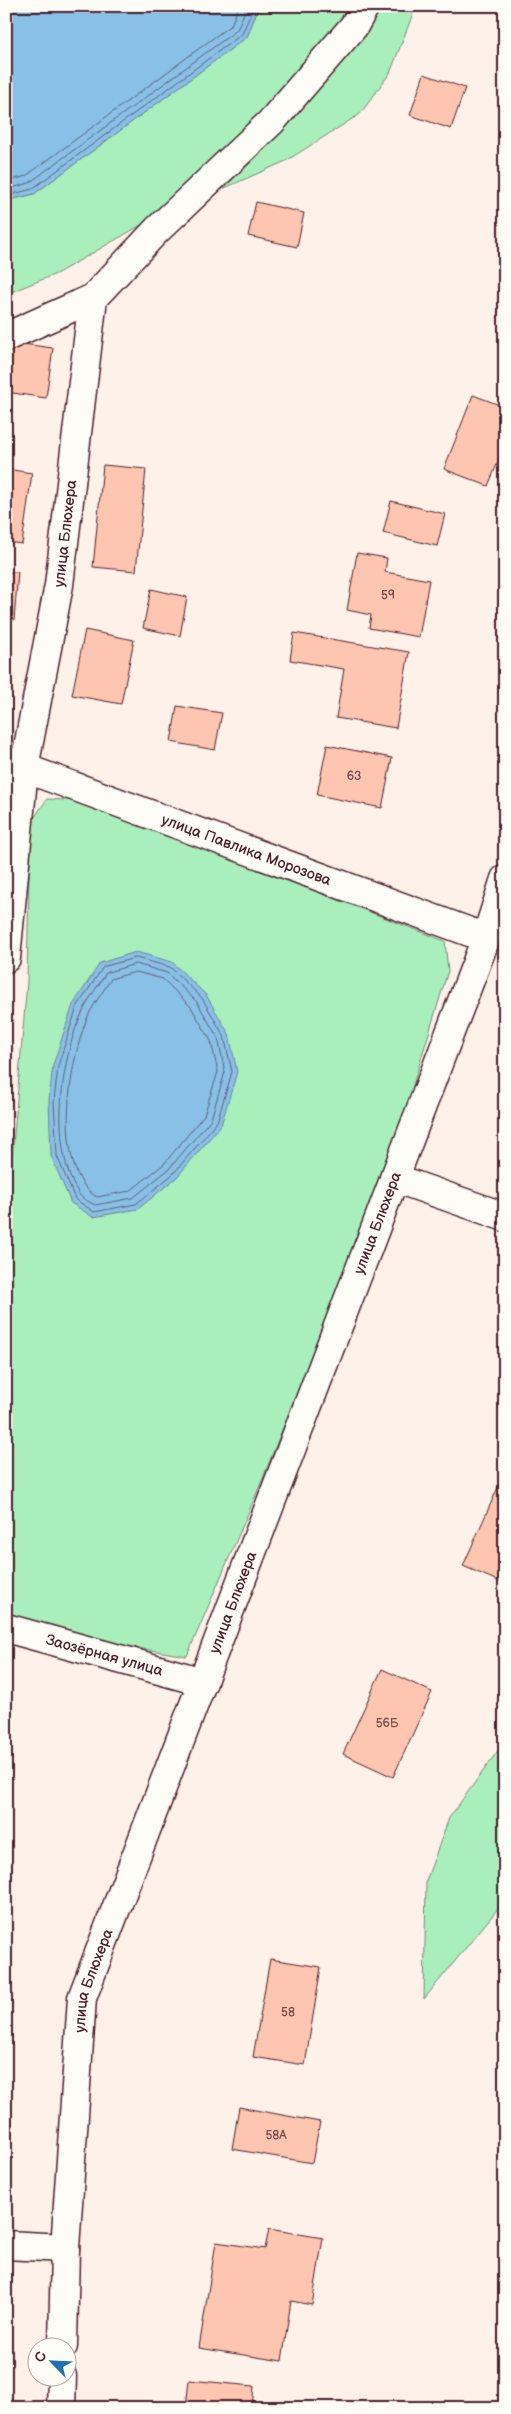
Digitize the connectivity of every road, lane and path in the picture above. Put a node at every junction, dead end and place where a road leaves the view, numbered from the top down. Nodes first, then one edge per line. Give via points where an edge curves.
1 (364, 6) edge
2 (93, 298) junction
3 (6, 337) edge
4 (15, 765) edge
5 (505, 879) edge
6 (486, 938) junction
7 (6, 958) edge
8 (394, 1178) junction
9 (505, 1217) edge
10 (6, 1628) edge
11 (203, 1682) junction
12 (6, 2245) edge
13 (66, 2248) junction
14 (63, 2336) edge
15 (62, 2386) edge
16 (61, 2408) edge

1 - 2 street via 354,26 271,122 157,230
2 - 3 street
2 - 4 street, улица Блюхера via 60,585
4 - 6 street, улица Павлика Морозова
4 - 7 street, улица Блюхера
5 - 6 street, улица Блюхера
6 - 8 street, улица Блюхера
8 - 9 street
8 - 11 street, улица Блюхера
10 - 11 street, Заозёрная улица
11 - 13 street, улица Блюхера via 82,1998
12 - 13 street
13 - 14 street, улица Блюхера
15 - 16 street

